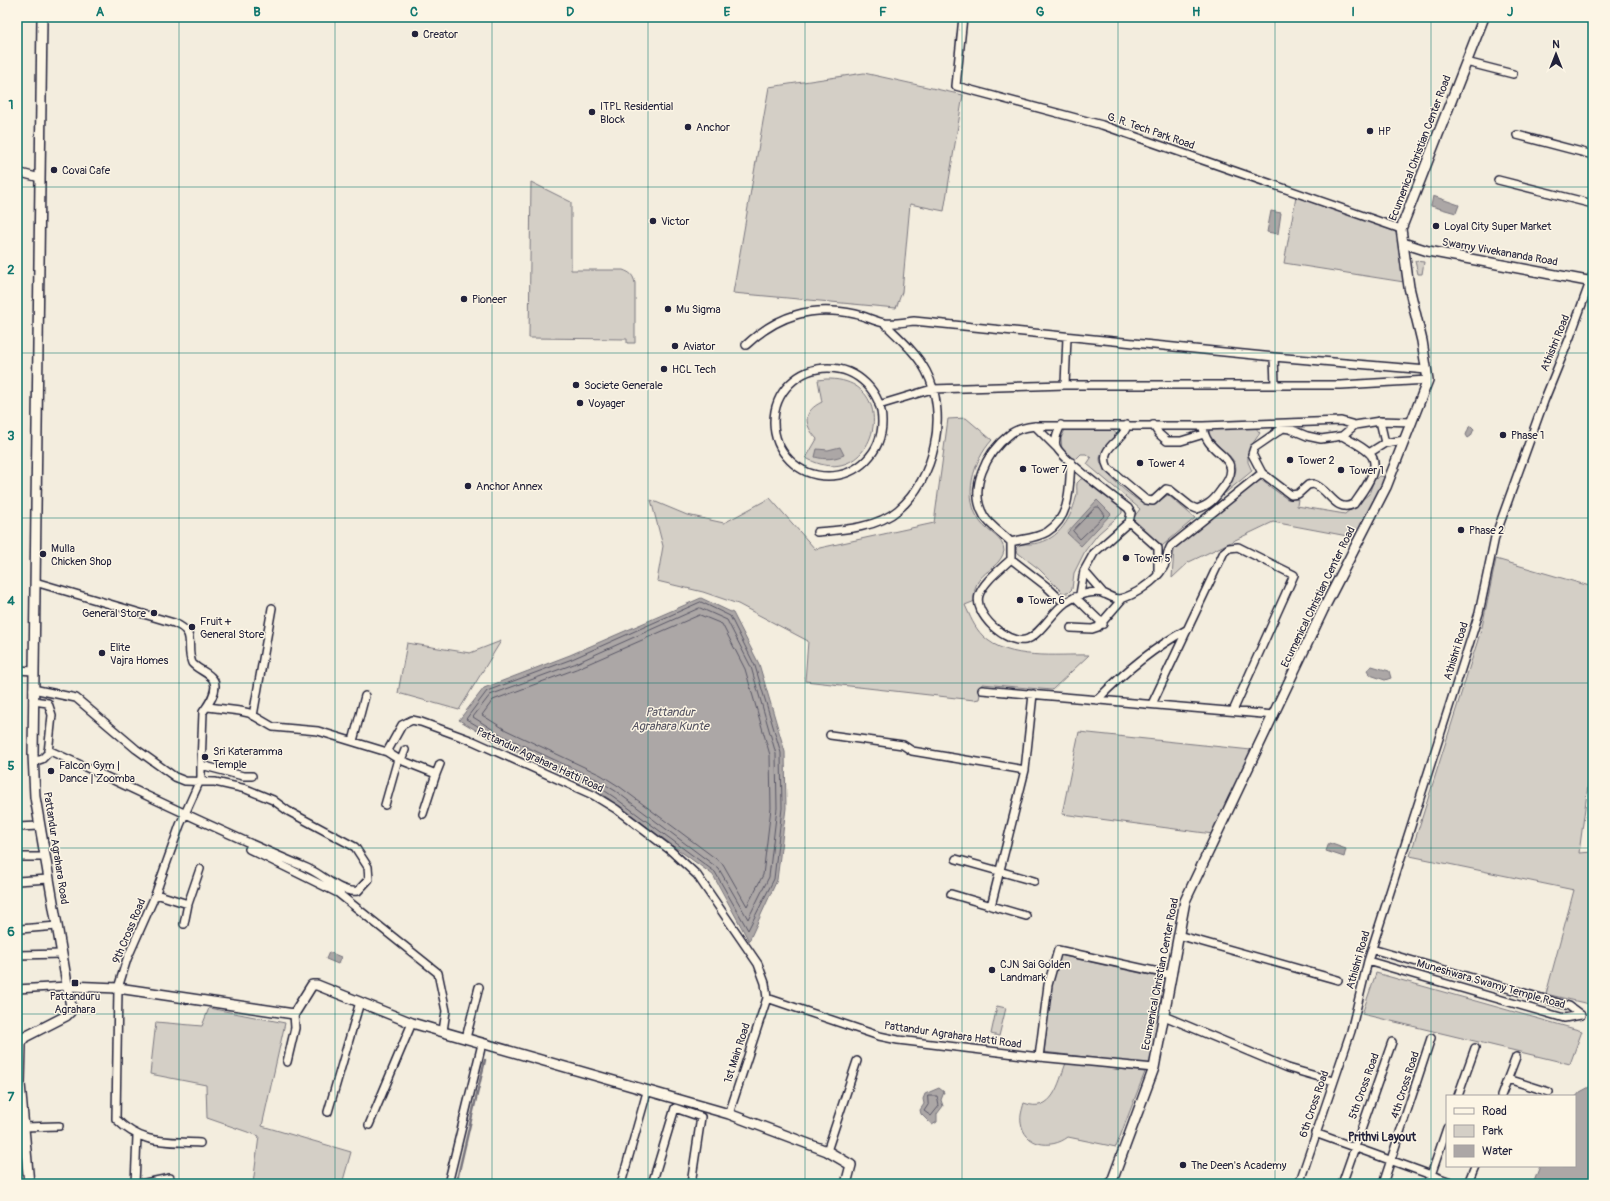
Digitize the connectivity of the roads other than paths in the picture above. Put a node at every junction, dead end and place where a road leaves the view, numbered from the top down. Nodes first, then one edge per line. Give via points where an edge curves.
1 (42, 17) edge
2 (963, 17) edge
3 (1484, 17) edge
4 (1466, 62) junction
5 (1512, 74) dead end
6 (1516, 135) dead end
7 (1593, 155) edge
8 (17, 172) edge
9 (40, 178) junction
10 (1498, 180) dead end
11 (1593, 204) edge
12 (1401, 229) junction
13 (1403, 243) junction
14 (1592, 279) edge
15 (884, 323) junction
16 (1067, 337) junction
17 (746, 345) dead end
18 (1274, 357) junction
19 (1428, 370) junction
20 (1428, 380) junction
21 (1065, 385) junction
22 (1275, 385) junction
23 (932, 388) junction
24 (879, 404) junction
25 (1380, 421) junction
26 (1412, 422) junction
27 (1127, 425) junction
28 (1153, 425) junction
29 (1355, 425) junction
30 (1035, 426) junction
31 (1061, 426) junction
32 (1203, 426) junction
33 (1204, 434) junction
34 (1342, 436) junction
35 (1405, 440) junction
36 (1385, 443) junction
37 (1056, 447) junction
38 (1369, 453) junction
39 (1071, 462) junction
40 (1262, 473) junction
41 (1197, 509) junction
42 (1205, 519) junction
43 (1129, 522) junction
44 (817, 532) dead end
45 (1011, 542) junction
46 (1011, 559) junction
47 (1084, 571) junction
48 (1158, 574) junction
49 (35, 582) junction
50 (1104, 594) junction
51 (1078, 596) junction
52 (1122, 598) junction
53 (1064, 603) junction
54 (272, 608) dead end
55 (1102, 624) junction
56 (1071, 628) dead end
57 (1188, 629) junction
58 (17, 670) edge
59 (34, 671) junction
60 (34, 689) junction
61 (982, 690) dead end
62 (1033, 694) junction
63 (365, 696) dead end
64 (1097, 700) junction
65 (33, 701) junction
66 (1152, 704) junction
67 (208, 707) junction
68 (1233, 711) junction
69 (1274, 715) junction
70 (253, 716) junction
71 (830, 735) dead end
72 (353, 741) junction
73 (48, 750) junction
74 (405, 750) dead end
75 (388, 752) junction
76 (400, 760) junction
77 (33, 762) junction
78 (440, 764) dead end
79 (201, 765) junction
80 (1025, 770) junction
81 (436, 774) junction
82 (252, 776) dead end
83 (200, 782) junction
84 (385, 805) dead end
85 (185, 813) junction
86 (423, 814) dead end
87 (40, 826) junction
88 (17, 827) edge
89 (250, 849) dead end
90 (17, 857) edge
91 (45, 857) junction
92 (956, 859) dead end
93 (200, 869) dead end
94 (1000, 872) junction
95 (49, 879) junction
96 (17, 881) edge
97 (1034, 881) dead end
98 (156, 894) junction
99 (951, 894) dead end
100 (188, 904) junction
101 (991, 906) junction
102 (1026, 916) dead end
103 (184, 924) dead end
104 (57, 926) junction
105 (20, 929) dead end
106 (1178, 936) junction
107 (1372, 949) junction
108 (62, 954) junction
109 (17, 955) edge
110 (1368, 961) junction
111 (1172, 975) junction
112 (1338, 980) dead end
113 (67, 986) junction
114 (479, 987) dead end
115 (118, 988) junction
116 (17, 989) edge
117 (767, 998) junction
118 (360, 1002) junction
119 (294, 1014) junction
120 (1164, 1016) junction
121 (412, 1023) junction
122 (1351, 1031) joint
123 (443, 1032) junction
124 (466, 1038) junction
125 (1431, 1038) dead end
126 (1392, 1042) dead end
127 (482, 1044) junction
128 (1475, 1048) dead end
129 (1039, 1057) junction
130 (1516, 1057) dead end
131 (856, 1061) dead end
132 (287, 1062) dead end
133 (1154, 1068) junction
134 (19, 1071) edge
135 (1508, 1079) junction
136 (1333, 1081) junction
137 (647, 1092) junction
138 (1549, 1092) dead end
139 (1458, 1095) edge
140 (1501, 1095) edge
141 (690, 1108) junction
142 (328, 1112) dead end
143 (729, 1114) junction
144 (21, 1124) edge
145 (369, 1125) dead end
146 (59, 1126) dead end
147 (1446, 1131) edge
148 (1315, 1133) junction
149 (137, 1136) junction
150 (200, 1143) dead end
151 (1353, 1147) junction
152 (827, 1151) junction
153 (1391, 1161) junction
154 (1475, 1167) edge
155 (1431, 1175) junction
156 (170, 1178) dead end
157 (1467, 1183) edge
158 (29, 1184) edge
159 (136, 1184) edge
160 (140, 1184) edge
161 (448, 1184) edge
162 (622, 1184) edge
163 (652, 1184) edge
164 (691, 1184) edge
165 (846, 1184) edge
166 (1111, 1184) edge
167 (1298, 1184) edge
168 (1342, 1184) edge
169 (1384, 1184) edge
170 (1428, 1184) edge
171 (1456, 1184) edge

1 - 9 street, Pattandur Agrahara Road
2 - 12 street, G. R. Tech Park Road via 956,86 1102,125
3 - 4 street, Ecumenical Christian Center Road
4 - 5 street
4 - 12 street, Ecumenical Christian Center Road
6 - 7 street
8 - 9 street
9 - 49 street, Pattandur Agrahara Road
10 - 11 street
12 - 13 street, Ecumenical Christian Center Road
13 - 14 street, Swamy Vivekananda Road via 1428,251
13 - 19 street, Ecumenical Christian Center Road via 1409,287
14 - 107 street, Athishri Road via 1495,537 1479,613
15 - 16 street via 914,321
15 - 17 street via 856,314 810,311 789,316 769,326
15 - 23 street via 917,358
16 - 18 street
16 - 21 street
18 - 19 street
18 - 22 street
19 - 20 street, Ecumenical Christian Center Road
20 - 22 street via 1341,385
20 - 26 street, Ecumenical Christian Center Road
21 - 22 street
21 - 23 street
23 - 24 street
23 - 44 street via 937,423 934,443 930,462 914,494 897,511 876,522
24 - 24 street via 882,421 880,437 862,464 847,472 831,476 815,474 800,468 787,458 778,444 774,427 777,404 793,380 808,372 825,368 842,370 858,377 871,389
25 - 26 street
25 - 29 street
25 - 36 street
26 - 35 street, Ecumenical Christian Center Road
27 - 28 street
27 - 31 street
27 - 41 street via 1126,430 1105,455 1108,468 1146,500 1153,501 1166,489
28 - 32 street
28 - 33 street via 1167,441 1181,441
29 - 32 street via 1341,421
29 - 34 street
30 - 31 street
30 - 37 street
30 - 45 street via 1010,434 985,463 980,474 979,503 984,517
31 - 37 street
32 - 33 street
33 - 41 street via 1207,441 1230,463 1232,474 1212,503
34 - 38 street
34 - 40 street via 1315,438 1287,428 1279,430 1252,451
35 - 36 street
35 - 69 street, Ecumenical Christian Center Road via 1386,487 1323,610
36 - 38 street
37 - 39 street
38 - 40 street via 1374,462 1372,474 1354,504 1350,506 1340,506 1313,484 1298,494 1291,495
39 - 43 street via 1128,508 1131,516
39 - 45 street via 1068,498 1061,520 1046,533
40 - 42 street
41 - 42 street
42 - 48 street via 1171,546 1164,568
43 - 47 street via 1094,553
43 - 48 street via 1158,548
45 - 46 street
46 - 53 street
46 - 53 street via 982,588 979,596 981,610 989,623 999,632 1014,640 1026,640
47 - 50 street
47 - 51 street
48 - 52 street via 1144,587
49 - 59 street, Pattandur Agrahara Road
49 - 67 street via 185,628 190,636 192,663 214,682 214,691
50 - 51 street
50 - 52 street via 1111,598
51 - 53 street
51 - 55 street
52 - 55 street
54 - 70 street
55 - 56 street via 1092,629
57 - 64 street via 1132,665
57 - 66 street
57 - 68 street via 1224,552 1229,548 1238,547 1294,576
58 - 59 street
59 - 60 street, Pattandur Agrahara Road
60 - 65 street, Pattandur Agrahara Road
60 - 83 street via 76,698 136,749 175,777
61 - 62 street
62 - 64 street
62 - 80 street
63 - 72 street
64 - 66 street
65 - 73 street via 48,703 52,715
65 - 77 street, Pattandur Agrahara Road
66 - 68 street
67 - 70 street via 230,709
67 - 79 street, 9th Cross Road via 202,717
68 - 69 street
69 - 106 street, Ecumenical Christian Center Road via 1185,902
70 - 72 street via 279,728 310,730
71 - 80 street via 903,745 912,751
72 - 75 street
73 - 77 street via 42,759
73 - 85 street
74 - 76 street
75 - 76 street
75 - 117 street, Pattandur Agrahara Hatti Road via 402,725 412,720 421,722 494,750 593,795 616,809 670,850 697,875 758,964
76 - 81 street
76 - 84 street
77 - 87 street, Pattandur Agrahara Road
78 - 81 street
79 - 82 street via 242,776
79 - 83 street, 9th Cross Road
80 - 94 street
81 - 86 street
83 - 85 street, 9th Cross Road
83 - 85 street via 215,782 246,789 273,800 288,811 355,847 368,867 369,879 358,891 346,891 316,872
85 - 98 street, 9th Cross Road
87 - 88 street
87 - 91 street, Pattandur Agrahara Road
89 - 123 street via 338,893 438,973 446,1011
90 - 91 street
91 - 95 street, Pattandur Agrahara Road
92 - 94 street
93 - 100 street
94 - 97 street
94 - 101 street
95 - 96 street
95 - 104 street, Pattandur Agrahara Road
98 - 100 street
98 - 115 street, 9th Cross Road via 127,959
99 - 101 street
100 - 103 street
101 - 102 street
104 - 105 street
104 - 108 street, Pattandur Agrahara Road
106 - 111 street, Ecumenical Christian Center Road
106 - 112 street
107 - 110 street, Athishri Road
107 - 110 street, Muneshwara Swamy Temple Road via 1568,1006 1581,1015 1564,1018
108 - 109 street
108 - 113 street, Pattandur Agrahara Road
110 - 122 street, Athishri Road
111 - 120 street, Ecumenical Christian Center Road
111 - 129 street via 1058,950 1048,984
113 - 115 street
113 - 116 street
113 - 134 street, Pattandur Agrahara Road via 70,1012 25,1037 21,1042
114 - 124 street
115 - 119 street
115 - 149 street, 9th Cross Road via 116,1119
117 - 129 street, Pattandur Agrahara Hatti Road via 866,1032 898,1040
117 - 143 street, 1st Main Road
118 - 119 street via 312,985
118 - 121 street
118 - 142 street
119 - 132 street via 295,1028
120 - 133 street, Ecumenical Christian Center Road
120 - 136 street via 1288,1068
121 - 123 street
121 - 145 street
122 - 136 street, 6th Cross Road
123 - 124 street
124 - 127 street
125 - 153 street, 4th Cross Road
126 - 151 street, 5th Cross Road
127 - 137 street
127 - 161 street
128 - 139 street
129 - 133 street, Pattandur Agrahara Hatti Road
130 - 135 street
131 - 152 street
133 - 166 street, Ecumenical Christian Center Road
134 - 144 street
135 - 138 street
135 - 140 street
136 - 148 street, 6th Cross Road
137 - 141 street
137 - 162 street
141 - 143 street
141 - 163 street via 674,1108
141 - 164 street via 701,1117
143 - 152 street
144 - 146 street
144 - 158 street
147 - 155 street
148 - 151 street
148 - 167 street, 6th Cross Road
149 - 150 street, 9th Cross Road via 149,1140
149 - 159 street
151 - 153 street
151 - 168 street, 5th Cross Road
152 - 165 street via 851,1165
153 - 155 street
153 - 169 street, 4th Cross Road
154 - 157 street
155 - 170 street
155 - 171 street
156 - 160 street

